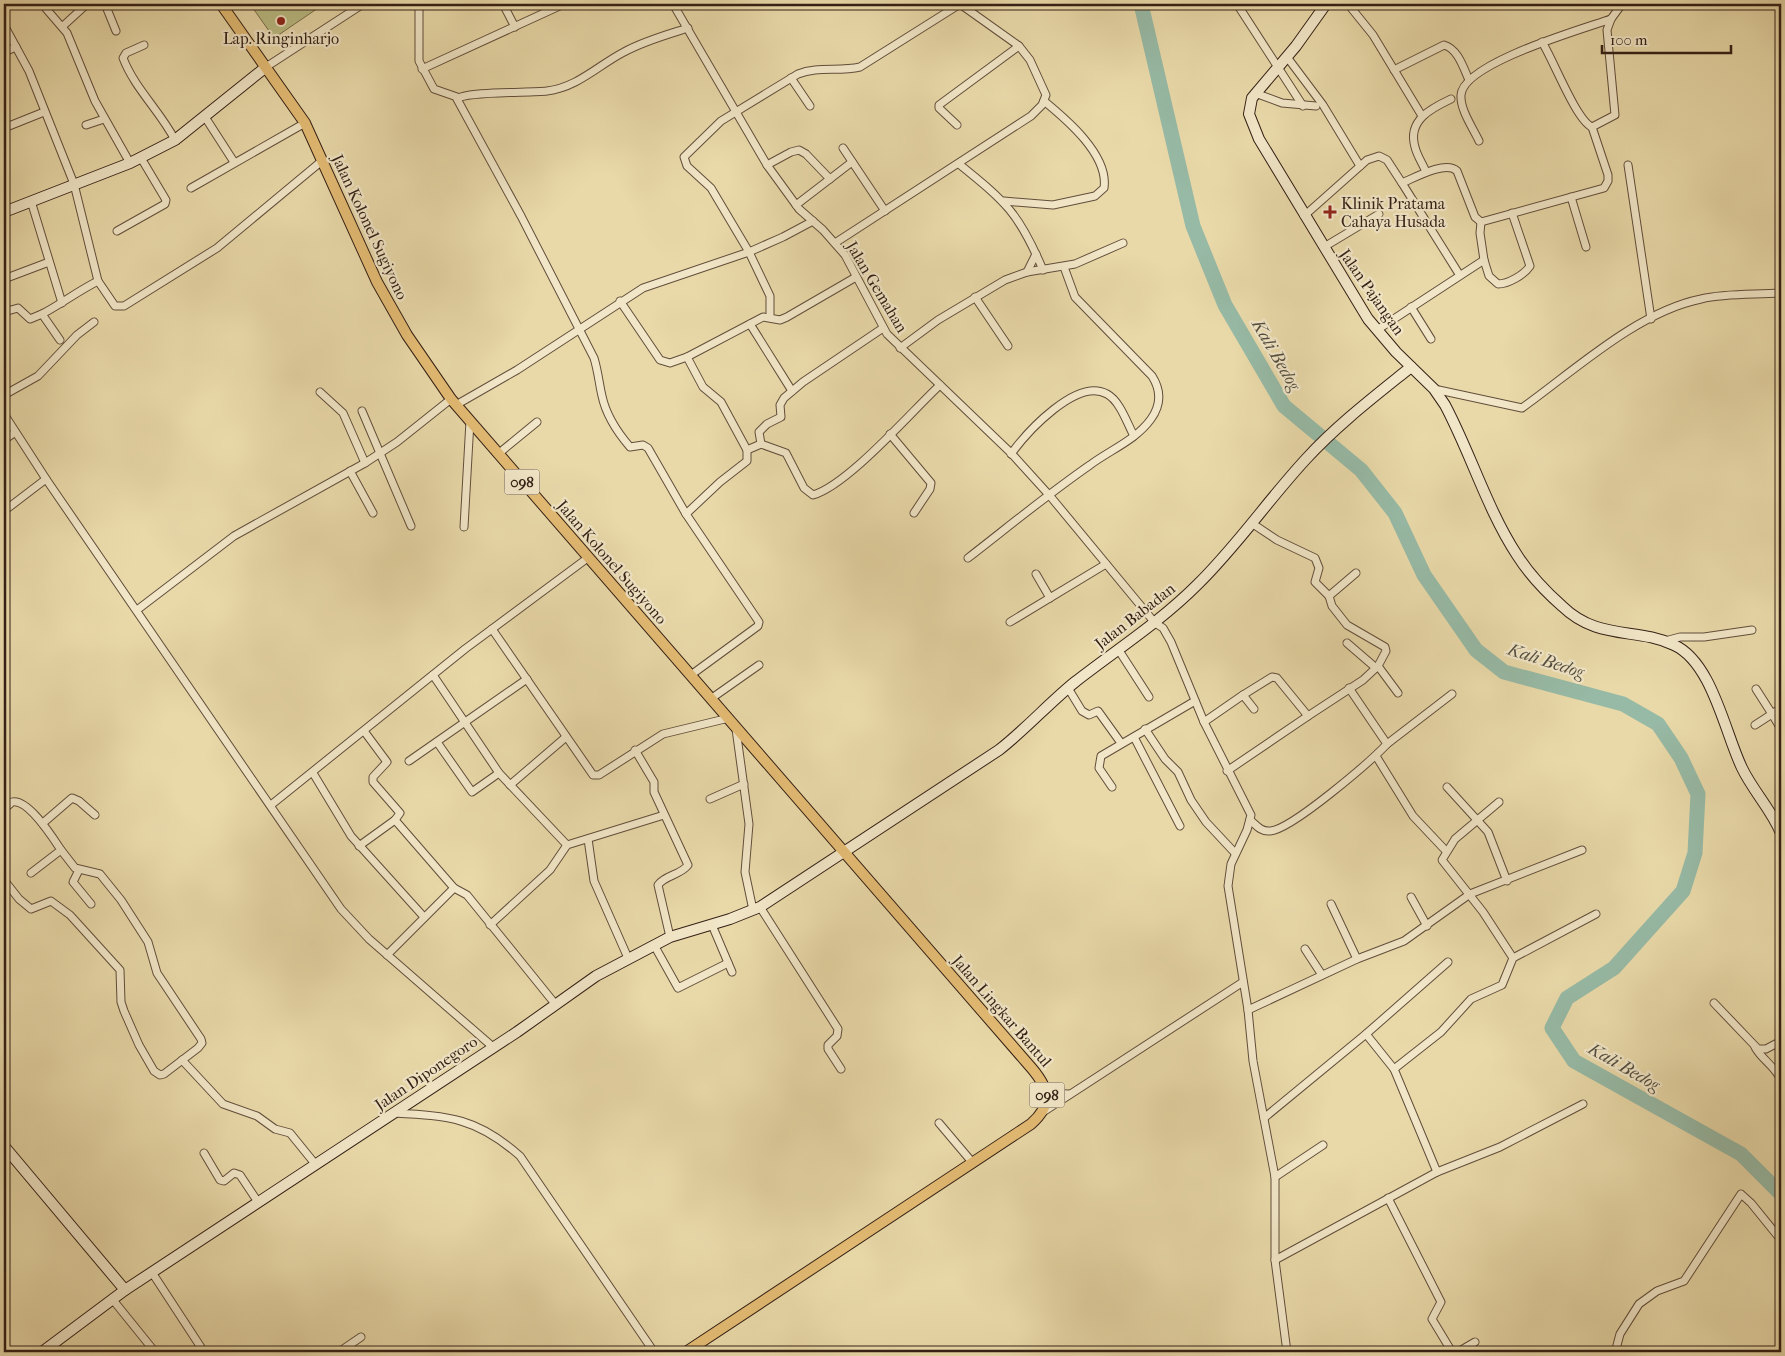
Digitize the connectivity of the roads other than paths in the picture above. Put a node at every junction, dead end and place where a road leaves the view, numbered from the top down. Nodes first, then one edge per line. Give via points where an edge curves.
1 (42, 4) edge
2 (87, 4) edge
3 (105, 4) edge
4 (221, 4) edge
5 (363, 4) edge
6 (420, 4) edge
7 (503, 4) edge
8 (564, 4) edge
9 (674, 4) edge
10 (1237, 4) edge
11 (1326, 4) edge
12 (1348, 4) edge
13 (1622, 4) edge
14 (950, 6) edge
15 (1611, 19) junction
16 (4, 25) edge
17 (63, 26) junction
18 (515, 27) junction
19 (688, 28) junction
20 (116, 31) dead end
21 (1542, 42) junction
22 (144, 45) dead end
23 (1019, 46) junction
24 (16, 47) junction
25 (4, 52) edge
26 (1287, 57) junction
27 (1278, 66) junction
28 (266, 67) junction
29 (422, 69) junction
30 (1394, 70) junction
31 (791, 78) junction
32 (1469, 80) junction
33 (1255, 93) junction
34 (457, 98) junction
35 (1451, 99) dead end
36 (1044, 101) junction
37 (810, 106) dead end
38 (1303, 106) junction
39 (1316, 106) dead end
40 (734, 111) junction
41 (44, 112) junction
42 (1422, 116) junction
43 (205, 117) junction
44 (104, 119) junction
45 (305, 123) junction
46 (86, 125) dead end
47 (957, 125) dead end
48 (1592, 127) junction
49 (4, 128) edge
50 (175, 140) junction
51 (1479, 141) dead end
52 (843, 148) dead end
53 (141, 158) junction
54 (323, 160) junction
55 (234, 162) junction
56 (852, 162) junction
57 (130, 163) junction
58 (959, 164) junction
59 (767, 165) junction
60 (1628, 165) dead end
61 (1360, 166) junction
62 (1426, 172) junction
63 (830, 179) junction
64 (1402, 183) junction
65 (74, 184) junction
66 (191, 188) dead end
67 (1571, 197) junction
68 (31, 201) junction
69 (1004, 201) junction
70 (796, 205) junction
71 (885, 211) junction
72 (4, 212) edge
73 (1512, 213) junction
74 (1379, 214) dead end
75 (1304, 216) junction
76 (813, 220) junction
77 (1481, 222) junction
78 (117, 231) dead end
79 (835, 243) junction
80 (1123, 243) dead end
81 (1586, 247) dead end
82 (1324, 248) junction
83 (749, 252) junction
84 (1036, 254) junction
85 (1484, 260) junction
86 (49, 262) junction
87 (1064, 267) junction
88 (1043, 270) junction
89 (1027, 272) junction
90 (1459, 274) junction
91 (856, 277) junction
92 (4, 279) edge
93 (98, 281) junction
94 (1781, 293) edge
95 (974, 297) junction
96 (620, 301) junction
97 (62, 303) junction
98 (1411, 307) junction
99 (4, 312) edge
100 (42, 314) junction
101 (770, 317) junction
102 (1651, 319) junction
103 (94, 322) dead end
104 (750, 324) junction
105 (883, 328) junction
106 (578, 330) junction
107 (1377, 330) junction
108 (1431, 339) dead end
109 (60, 340) dead end
110 (1008, 346) dead end
111 (900, 348) junction
112 (687, 357) junction
113 (1411, 367) junction
114 (940, 385) junction
115 (1434, 389) junction
116 (792, 391) junction
117 (320, 392) dead end
118 (4, 394) edge
119 (454, 402) junction
120 (362, 411) dead end
121 (4, 414) edge
122 (470, 421) junction
123 (538, 422) dead end
124 (14, 433) junction
125 (890, 434) junction
126 (1134, 436) junction
127 (4, 440) edge
128 (761, 444) junction
129 (747, 450) junction
130 (381, 453) junction
131 (498, 454) junction
132 (1011, 454) junction
133 (365, 463) junction
134 (350, 471) junction
135 (46, 479) junction
136 (1050, 496) junction
137 (4, 511) edge
138 (373, 513) dead end
139 (914, 513) dead end
140 (686, 514) junction
141 (1253, 524) junction
142 (411, 526) dead end
143 (464, 527) dead end
144 (589, 557) junction
145 (968, 558) dead end
146 (1106, 564) junction
147 (1356, 573) dead end
148 (1036, 574) dead end
149 (1329, 596) junction
150 (1050, 598) junction
151 (137, 610) junction
152 (1010, 622) dead end
153 (1155, 623) junction
154 (492, 629) junction
155 (1752, 630) dead end
156 (1665, 642) junction
157 (1347, 643) dead end
158 (1118, 649) junction
159 (759, 665) dead end
160 (1377, 667) junction
161 (433, 675) junction
162 (691, 676) junction
163 (527, 679) junction
164 (1068, 688) junction
165 (1348, 688) junction
166 (1756, 689) dead end
167 (1398, 693) dead end
168 (1452, 694) dead end
169 (1243, 695) junction
170 (1149, 696) dead end
171 (712, 698) junction
172 (1195, 701) junction
173 (1781, 708) edge
174 (1254, 709) dead end
175 (1772, 714) junction
176 (1308, 716) junction
177 (732, 722) junction
178 (1204, 722) junction
179 (465, 724) junction
180 (1755, 724) dead end
181 (1145, 729) junction
182 (1781, 729) edge
183 (364, 731) junction
184 (566, 736) junction
185 (1134, 737) junction
186 (437, 742) junction
187 (1122, 743) junction
188 (1387, 744) junction
189 (635, 750) junction
190 (1376, 756) junction
191 (409, 761) dead end
192 (1227, 771) junction
193 (313, 772) junction
194 (499, 772) junction
195 (744, 784) junction
196 (510, 785) junction
197 (1112, 787) dead end
198 (1446, 787) dead end
199 (710, 799) dead end
200 (1499, 802) dead end
201 (5, 805) edge
202 (271, 805) junction
203 (96, 815) dead end
204 (664, 815) junction
205 (395, 820) junction
206 (1250, 820) junction
207 (1476, 820) junction
208 (43, 823) junction
209 (1180, 826) dead end
210 (1781, 832) edge
211 (588, 839) junction
212 (567, 845) junction
213 (359, 846) junction
214 (62, 850) junction
215 (1582, 850) dead end
216 (844, 851) junction
217 (1446, 851) junction
218 (1235, 853) junction
219 (79, 870) junction
220 (31, 872) dead end
221 (4, 880) edge
222 (1507, 881) junction
223 (454, 888) junction
224 (1470, 894) junction
225 (1411, 897) dead end
226 (91, 904) dead end
227 (1331, 904) dead end
228 (756, 908) junction
229 (1596, 914) dead end
230 (424, 917) junction
231 (490, 925) junction
232 (712, 925) junction
233 (1427, 926) junction
234 (670, 937) junction
235 (654, 945) junction
236 (1305, 949) dead end
237 (387, 955) junction
238 (628, 958) junction
239 (1513, 958) junction
240 (1357, 959) junction
241 (1448, 962) dead end
242 (728, 963) junction
243 (732, 972) dead end
244 (1322, 976) junction
245 (1243, 982) junction
246 (1714, 1003) dead end
247 (556, 1004) junction
248 (1248, 1010) junction
249 (1366, 1034) junction
250 (1781, 1042) edge
251 (493, 1047) junction
252 (1755, 1047) junction
253 (182, 1060) junction
254 (841, 1069) dead end
255 (1394, 1069) junction
256 (1781, 1080) edge
257 (1047, 1093) junction
258 (1070, 1094) junction
259 (1583, 1104) dead end
260 (1043, 1112) junction
261 (393, 1113) junction
262 (1264, 1118) junction
263 (939, 1124) dead end
264 (1323, 1145) dead end
265 (4, 1146) edge
266 (204, 1153) dead end
267 (972, 1162) junction
268 (316, 1164) junction
269 (1437, 1172) junction
270 (1275, 1177) junction
271 (1388, 1198) junction
272 (258, 1202) junction
273 (1781, 1240) edge
274 (1275, 1260) junction
275 (152, 1274) junction
276 (126, 1290) junction
277 (113, 1300) junction
278 (361, 1337) dead end
279 (1475, 1342) dead end
280 (1616, 1351) edge
281 (42, 1352) edge
282 (156, 1352) edge
283 (204, 1352) edge
284 (339, 1352) edge
285 (654, 1352) edge
286 (686, 1352) edge
287 (1287, 1352) edge
288 (1452, 1352) edge
289 (1458, 1352) edge

1 - 17 street
2 - 17 street
3 - 20 street
4 - 28 main road, 098
5 - 28 street
6 - 29 street
7 - 18 street
8 - 18 street
9 - 19 street, Jalan Gemahan
10 - 27 street
11 - 26 main road, Jalan Pajangan
12 - 30 street via 1373,35
13 - 15 street
14 - 23 street via 960,4
14 - 31 street via 860,66 811,70
15 - 21 street
15 - 48 street via 1607,30 1615,115
16 - 24 street
17 - 44 street
18 - 29 street
19 - 34 street via 635,46 583,80 567,86 547,91
19 - 40 street, Jalan Gemahan
21 - 32 street
21 - 48 street via 1576,109
22 - 50 street via 126,53 123,58 137,86 160,113
23 - 36 street via 1045,87
23 - 47 street via 939,105
24 - 25 street
24 - 41 street
26 - 27 main road, Jalan Pajangan
26 - 61 street via 1323,105
27 - 33 main road, Jalan Pajangan
27 - 38 street
28 - 43 main road
28 - 45 main road, Jalan Kolonel Sugiyono / 098
29 - 34 street via 434,89
30 - 32 street via 1444,45 1456,54
30 - 42 street
31 - 37 street
31 - 40 street
32 - 51 street via 1463,87 1462,105
33 - 38 street
33 - 75 main road, Jalan Pajangan via 1249,108 1252,125
34 - 106 street
35 - 42 street
36 - 58 street via 1031,116
36 - 69 street via 1076,128 1088,144 1099,166 1104,188 1095,196 1053,205
38 - 39 street
40 - 59 street, Jalan Gemahan
40 - 83 street via 684,159 687,166 711,188
41 - 49 street
41 - 65 street
42 - 62 street via 1415,127 1414,145
43 - 50 main road
43 - 55 street
44 - 46 street
44 - 57 street
45 - 54 main road, Jalan Kolonel Sugiyono / 098
45 - 55 street
48 - 67 street via 1608,181 1604,188
50 - 53 main road
52 - 56 street
53 - 57 main road
53 - 78 street via 166,200 165,204
54 - 93 street via 217,248 124,306 111,303
54 - 119 main road, Jalan Kolonel Sugiyono / 098 via 384,296
55 - 66 street
56 - 63 street
56 - 71 street
57 - 65 main road
58 - 69 street
58 - 71 street
59 - 63 street via 799,150
59 - 70 street, Jalan Gemahan
60 - 102 street
61 - 64 street via 1372,158 1384,157
61 - 75 street
62 - 64 street
62 - 77 street via 1449,166 1454,168 1475,217
63 - 70 street
64 - 90 street
65 - 68 main road
65 - 93 street
67 - 73 street
67 - 81 street
68 - 72 main road
68 - 86 street
69 - 84 street via 1026,230
70 - 76 street, Jalan Gemahan
71 - 79 street
73 - 77 street
73 - 85 street via 1529,267 1507,282 1498,284 1490,276
74 - 82 street
75 - 82 main road, Jalan Pajangan
76 - 79 street, Jalan Gemahan
76 - 83 street
77 - 85 street
79 - 91 street, Jalan Gemahan
80 - 87 street via 1088,260
82 - 107 main road, Jalan Pajangan
83 - 96 street via 644,288
83 - 101 street via 770,296
84 - 88 street
84 - 89 street
85 - 90 street
86 - 92 street
86 - 97 street
87 - 88 street
87 - 126 street via 1075,297 1142,363 1157,384 1159,400 1155,413
88 - 89 street
89 - 95 street
90 - 98 street
91 - 101 street via 792,315 780,320
91 - 105 street, Jalan Gemahan
93 - 97 street via 70,295
94 - 102 street via 1700,299
95 - 110 street
95 - 111 street
96 - 106 street
96 - 112 street via 660,360 670,363
97 - 100 street
98 - 107 street
98 - 108 street
99 - 100 street via 18,308 30,320
100 - 109 street
101 - 104 street
102 - 115 street via 1615,339 1522,408
103 - 118 street via 38,376
104 - 112 street
104 - 116 street
105 - 111 street, Jalan Gemahan
105 - 116 street
106 - 119 street
106 - 140 street via 596,364 609,418 630,447 643,445 648,448
107 - 113 main road, Jalan Pajangan
111 - 114 street, Jalan Gemahan
112 - 129 street via 703,387 721,402
113 - 115 main road, Jalan Pajangan
113 - 141 main road, Jalan Babadan via 1308,457
114 - 125 street
114 - 132 street, Jalan Gemahan
115 - 156 main road, Jalan Pajangan via 1459,433 1509,540 1522,562 1545,589 1570,613 1591,625
116 - 128 street via 780,405 780,417 759,432
117 - 133 street via 343,413
119 - 122 main road, Jalan Kolonel Sugiyono / 098
119 - 130 street
120 - 130 street
121 - 124 street
122 - 131 main road, Jalan Kolonel Sugiyono / 098
122 - 143 street
123 - 131 street
124 - 127 street
124 - 135 street
125 - 128 street via 842,478 813,495 804,488 789,456 777,448
125 - 139 street via 931,484
126 - 132 street via 1112,397 1097,391 1062,403 1028,431
126 - 136 street via 1089,465
128 - 129 street
129 - 140 street via 747,461
130 - 133 street
130 - 142 street
131 - 144 main road, Jalan Kolonel Sugiyono / 098
132 - 136 street, Jalan Gemahan
133 - 134 street
134 - 138 street
134 - 151 street via 237,534
135 - 137 street
135 - 151 street
136 - 145 street
136 - 146 street, Jalan Gemahan
140 - 162 street via 759,623
141 - 149 street via 1315,558 1319,568 1315,582
141 - 153 main road, Jalan Babadan via 1201,581
144 - 154 street
144 - 162 main road, Jalan Kolonel Sugiyono / 098
146 - 150 street
146 - 153 street, Jalan Gemahan
147 - 149 street
148 - 150 street
149 - 160 street via 1332,606 1347,625 1385,647
150 - 152 street
151 - 202 street
153 - 158 main road, Jalan Babadan
153 - 172 street, Jalan Gemahan via 1163,628 1171,642
154 - 161 street
154 - 163 street
155 - 156 street via 1680,637
156 - 210 main road, Jalan Pajangan via 1682,649 1700,670 1742,767
157 - 160 street
158 - 164 main road, Jalan Babadan
158 - 170 street
159 - 171 street
160 - 165 street
160 - 167 street
161 - 179 street
161 - 183 street
162 - 171 main road, Jalan Kolonel Sugiyono / 098
163 - 179 street
163 - 184 street
164 - 187 street via 1085,714 1098,711
164 - 216 main road, Jalan Babadan via 999,750
165 - 176 street
165 - 188 street
166 - 175 street
168 - 188 street
169 - 174 street
169 - 176 street via 1272,677 1276,678
169 - 178 street
171 - 177 main road, Jalan Kolonel Sugiyono / 098
172 - 178 street, Jalan Gemahan
172 - 181 street
173 - 175 street
175 - 180 street
175 - 182 street
176 - 192 street
177 - 189 street via 673,730
177 - 195 street
177 - 216 main road, Jalan Kolonel Sugiyono / 098
178 - 192 street, Jalan Gemahan
179 - 186 street
179 - 194 street
181 - 185 street
181 - 218 street via 1164,759 1178,772 1206,822
183 - 193 street
183 - 205 street via 387,762 372,780 400,811
184 - 189 street via 596,777
184 - 196 street
185 - 187 street
185 - 209 street
186 - 191 street
186 - 194 street via 472,792
187 - 197 street via 1105,753 1099,761 1099,768
188 - 190 street
189 - 204 street via 654,782 654,792
190 - 206 street via 1300,817 1271,832
190 - 217 street via 1413,816
192 - 206 street, Jalan Gemahan via 1250,811
193 - 202 street
193 - 213 street via 344,827
194 - 196 street
195 - 199 street
195 - 228 street via 749,824 745,872
196 - 212 street
198 - 207 street
200 - 207 street
201 - 208 street via 19,801
202 - 237 street via 341,909
203 - 208 street via 72,798
204 - 211 street
204 - 234 street via 688,865 658,885
205 - 213 street
205 - 223 street
206 - 218 street
207 - 217 street
207 - 222 street via 1491,839
208 - 214 street
211 - 212 street
211 - 238 street via 594,881
212 - 231 street via 550,870
213 - 230 street
214 - 219 street
214 - 220 street
215 - 222 street
216 - 228 main road, Jalan Diponegoro
216 - 257 main road, Jalan Lingkar Bantul / 098 via 1028,1064
217 - 224 street via 1442,856 1443,863
218 - 245 street via 1228,886
219 - 226 street via 73,882
219 - 253 street via 100,874 121,900 148,942 157,973 199,1035 200,1045
221 - 253 street via 31,909 51,901 63,908 120,970 124,1011 154,1071 162,1075
222 - 224 street
223 - 230 street
223 - 231 street via 464,892
224 - 233 street
224 - 239 street
225 - 233 street
227 - 240 street
228 - 232 main road, Jalan Diponegoro
228 - 254 street via 838,1028 837,1036 828,1048
229 - 239 street
230 - 237 street
231 - 247 street
232 - 234 main road, Jalan Diponegoro
232 - 242 street
233 - 240 street via 1404,941
234 - 235 main road, Jalan Diponegoro
235 - 238 main road, Jalan Diponegoro
235 - 242 street via 678,988
236 - 244 street
237 - 251 street
238 - 247 main road, Jalan Diponegoro
239 - 255 street via 1502,985 1471,999 1441,1032
240 - 244 street
241 - 249 street
242 - 243 street
244 - 248 street
245 - 248 street
245 - 258 street
246 - 252 street
247 - 251 main road, Jalan Diponegoro
248 - 262 street via 1253,1061
249 - 255 street
249 - 262 street
250 - 252 street via 1766,1049
251 - 261 main road, Jalan Diponegoro
252 - 256 street
253 - 268 street via 223,1104 290,1133
255 - 269 street
257 - 258 street
257 - 260 main road, Jalan Lingkar Bantul / 098
258 - 260 street
259 - 269 street via 1500,1147
260 - 267 main road, 098 via 1032,1124
261 - 268 main road, Jalan Diponegoro
261 - 285 street via 464,1121 500,1139 520,1156
262 - 270 street
263 - 267 street
264 - 270 street
265 - 276 main road
266 - 272 street via 220,1180 224,1181 236,1173 240,1175
267 - 286 main road, 098
268 - 272 main road, Jalan Diponegoro
269 - 271 street
270 - 274 street
271 - 274 street
271 - 288 street via 1441,1302 1432,1319
272 - 275 main road, Jalan Diponegoro
273 - 280 street via 1740,1194 1684,1281 1657,1291 1639,1304 1620,1334
274 - 287 street
275 - 276 main road, Jalan Diponegoro
275 - 283 street
276 - 277 main road, Jalan Diponegoro
277 - 281 main road, Jalan Diponegoro
277 - 282 street
278 - 284 street
279 - 289 street

